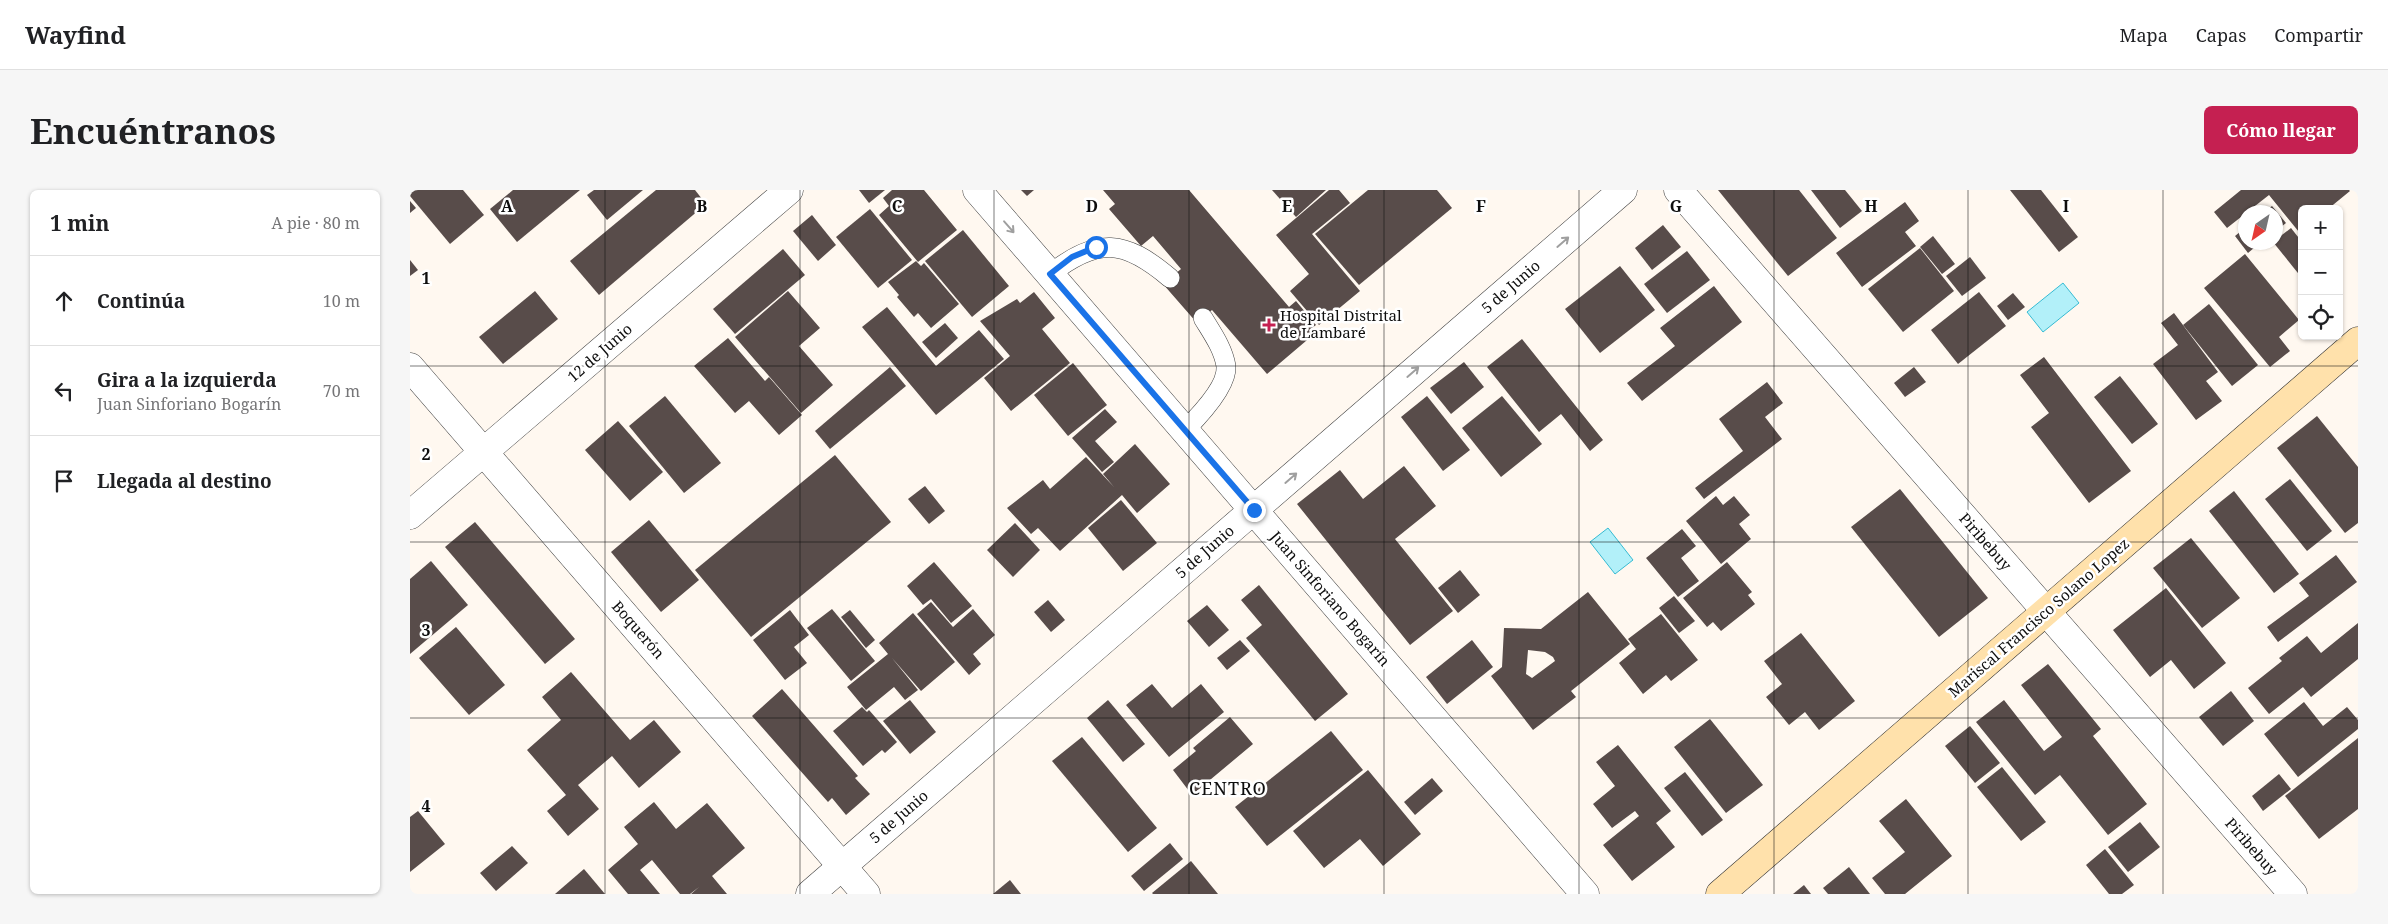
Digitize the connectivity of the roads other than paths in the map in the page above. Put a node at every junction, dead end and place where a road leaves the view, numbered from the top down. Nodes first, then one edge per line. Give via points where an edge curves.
1 (789, 190) edge
2 (978, 190) edge
3 (1623, 190) edge
4 (1678, 190) edge
5 (1050, 274) junction
6 (1170, 278) dead end
7 (1203, 318) dead end
8 (2358, 342) edge
9 (410, 367) edge
10 (1185, 430) junction
11 (484, 452) junction
12 (1254, 510) junction
13 (410, 515) edge
14 (2046, 612) junction
15 (842, 866) junction
16 (810, 894) edge
17 (866, 894) edge
18 (1585, 894) edge
19 (1720, 894) edge
20 (2293, 894) edge

1 - 11 street, 12 de Junio
2 -> 5 street, Juan Sinforiano Bogarín
12 -> 3 street, 5 de Junio
4 - 14 street, Piribebuy
5 - 6 lane via 1072,257 1096,247 1121,248 1149,261
5 - 10 street, Juan Sinforiano Bogarín
7 - 10 lane via 1220,346 1226,369 1216,394
8 - 14 street, Mariscal Francisco Solano Lopez
9 - 11 street, Boquerón
10 - 12 street, Juan Sinforiano Bogarín
11 - 13 street, 12 de Junio
11 - 15 street, Boquerón
12 - 15 street, 5 de Junio
12 - 18 street, Juan Sinforiano Bogarín
14 - 19 street, Mariscal Francisco Solano Lopez
14 - 20 street, Piribebuy
15 - 16 street, 5 de Junio
15 - 17 street, Boquerón

